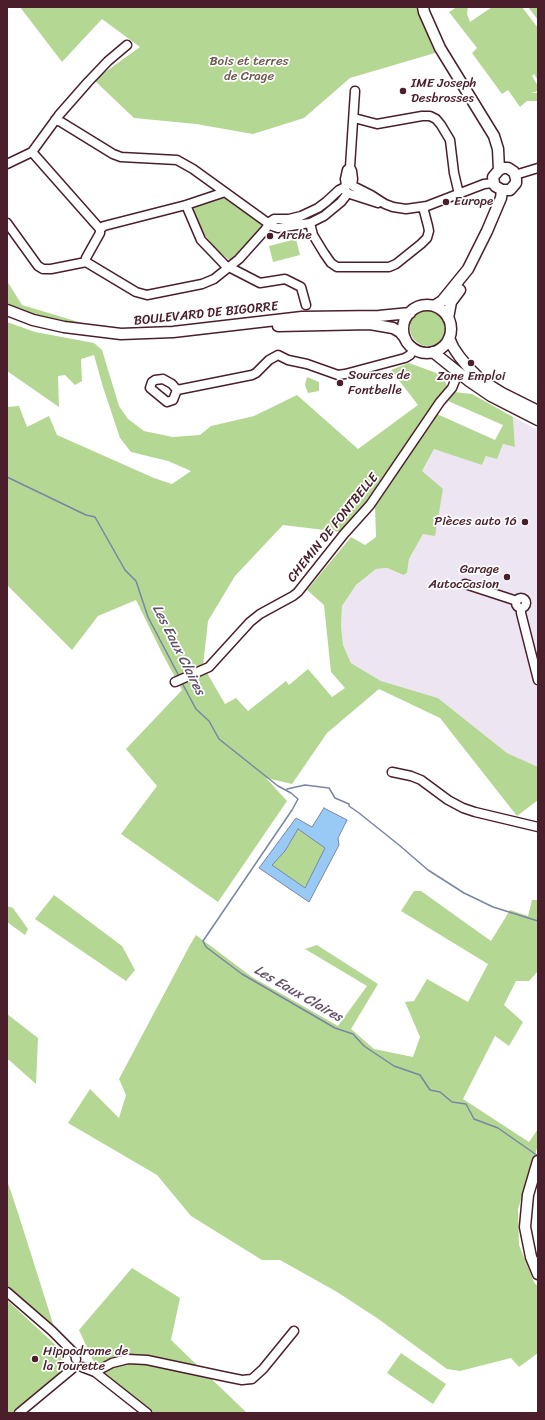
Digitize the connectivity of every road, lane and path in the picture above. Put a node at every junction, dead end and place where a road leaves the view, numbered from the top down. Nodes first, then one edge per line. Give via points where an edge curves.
1 (423, 7) edge
2 (429, 7) edge
3 (127, 45) dead end
4 (355, 91) dead end
5 (354, 118) junction
6 (55, 120) junction
7 (32, 152) junction
8 (7, 164) edge
9 (538, 168) edge
10 (507, 171) junction
11 (494, 183) junction
12 (349, 189) junction
13 (502, 190) junction
14 (225, 192) junction
15 (459, 194) junction
16 (186, 205) junction
17 (423, 207) junction
18 (7, 223) edge
19 (270, 223) junction
20 (310, 223) junction
21 (100, 229) junction
22 (487, 231) junction
23 (86, 262) junction
24 (229, 268) junction
25 (306, 305) dead end
26 (434, 306) junction
27 (7, 310) edge
28 (410, 313) junction
29 (7, 315) edge
30 (448, 318) junction
31 (405, 338) junction
32 (450, 338) junction
33 (414, 349) junction
34 (433, 352) junction
35 (455, 370) junction
36 (469, 380) junction
37 (452, 388) junction
38 (177, 390) dead end
39 (538, 411) edge
40 (538, 420) edge
41 (464, 584) dead end
42 (538, 680) edge
43 (179, 681) dead end
44 (392, 772) dead end
45 (538, 828) edge
46 (538, 1162) edge
47 (538, 1274) edge
48 (7, 1292) edge
49 (294, 1331) dead end
50 (76, 1359) junction
51 (82, 1367) junction
52 (72, 1370) junction
53 (95, 1372) junction
54 (19, 1413) edge
55 (146, 1413) edge

1 - 10 main road via 440,48 494,136
2 - 10 main road via 445,45 492,123 500,141
3 - 6 street via 108,61
4 - 5 street
5 - 12 street via 350,166 354,179
5 - 15 street via 377,124 422,116 436,119 450,140
6 - 7 street
6 - 14 street via 121,157 177,160
7 - 8 street
7 - 21 street
9 - 10 street
10 - 11 main road via 494,174
10 - 13 main road via 516,183 510,190
11 - 13 main road
11 - 15 street via 484,184
12 - 17 street via 399,208
12 - 19 street via 339,190 318,208 301,216 274,219
12 - 20 street via 341,202 324,216
13 - 22 main road
14 - 16 street
14 - 19 street
15 - 17 street
16 - 21 street
16 - 24 street via 201,240
17 - 20 street via 428,226 427,238 389,267 337,267 324,253 313,235
18 - 23 street via 42,269
19 - 20 street via 278,228
19 - 24 street
21 - 23 street
22 - 26 main road via 468,270 442,301
22 - 30 main road via 476,268 451,302
23 - 24 street via 136,292 147,295 202,284
24 - 25 street via 260,283 285,279 301,286
26 - 28 main road via 421,306
26 - 30 main road
27 - 28 main road, BOULEVARD DE BIGORRE via 64,327 121,334 173,332 302,317
28 - 31 main road via 404,325
29 - 31 main road, BOULEVARD DE BIGORRE via 61,330 125,338 328,324 370,324 393,328
30 - 32 main road
31 - 33 main road
32 - 34 main road via 443,347
32 - 39 main road via 459,356 481,380
33 - 34 main road via 420,352
33 - 38 street via 405,358 338,375 278,355 252,375
34 - 35 main road
35 - 36 main road
35 - 37 street, CHEMIN DE FONTBELLE via 456,378
36 - 37 street
36 - 40 main road via 491,396
37 - 43 street, CHEMIN DE FONTBELLE via 370,505 298,592 250,622 209,667
41 - 42 street via 519,605
44 - 45 street via 421,780 448,800 464,808
46 - 47 main road via 528,1195 525,1227 531,1257
48 - 50 street via 52,1331 75,1354
49 - 53 street via 252,1379 227,1378 147,1360 112,1363
50 - 51 street via 82,1362
50 - 52 street via 71,1363
51 - 52 street via 79,1371
51 - 53 street
52 - 54 street
53 - 55 street

